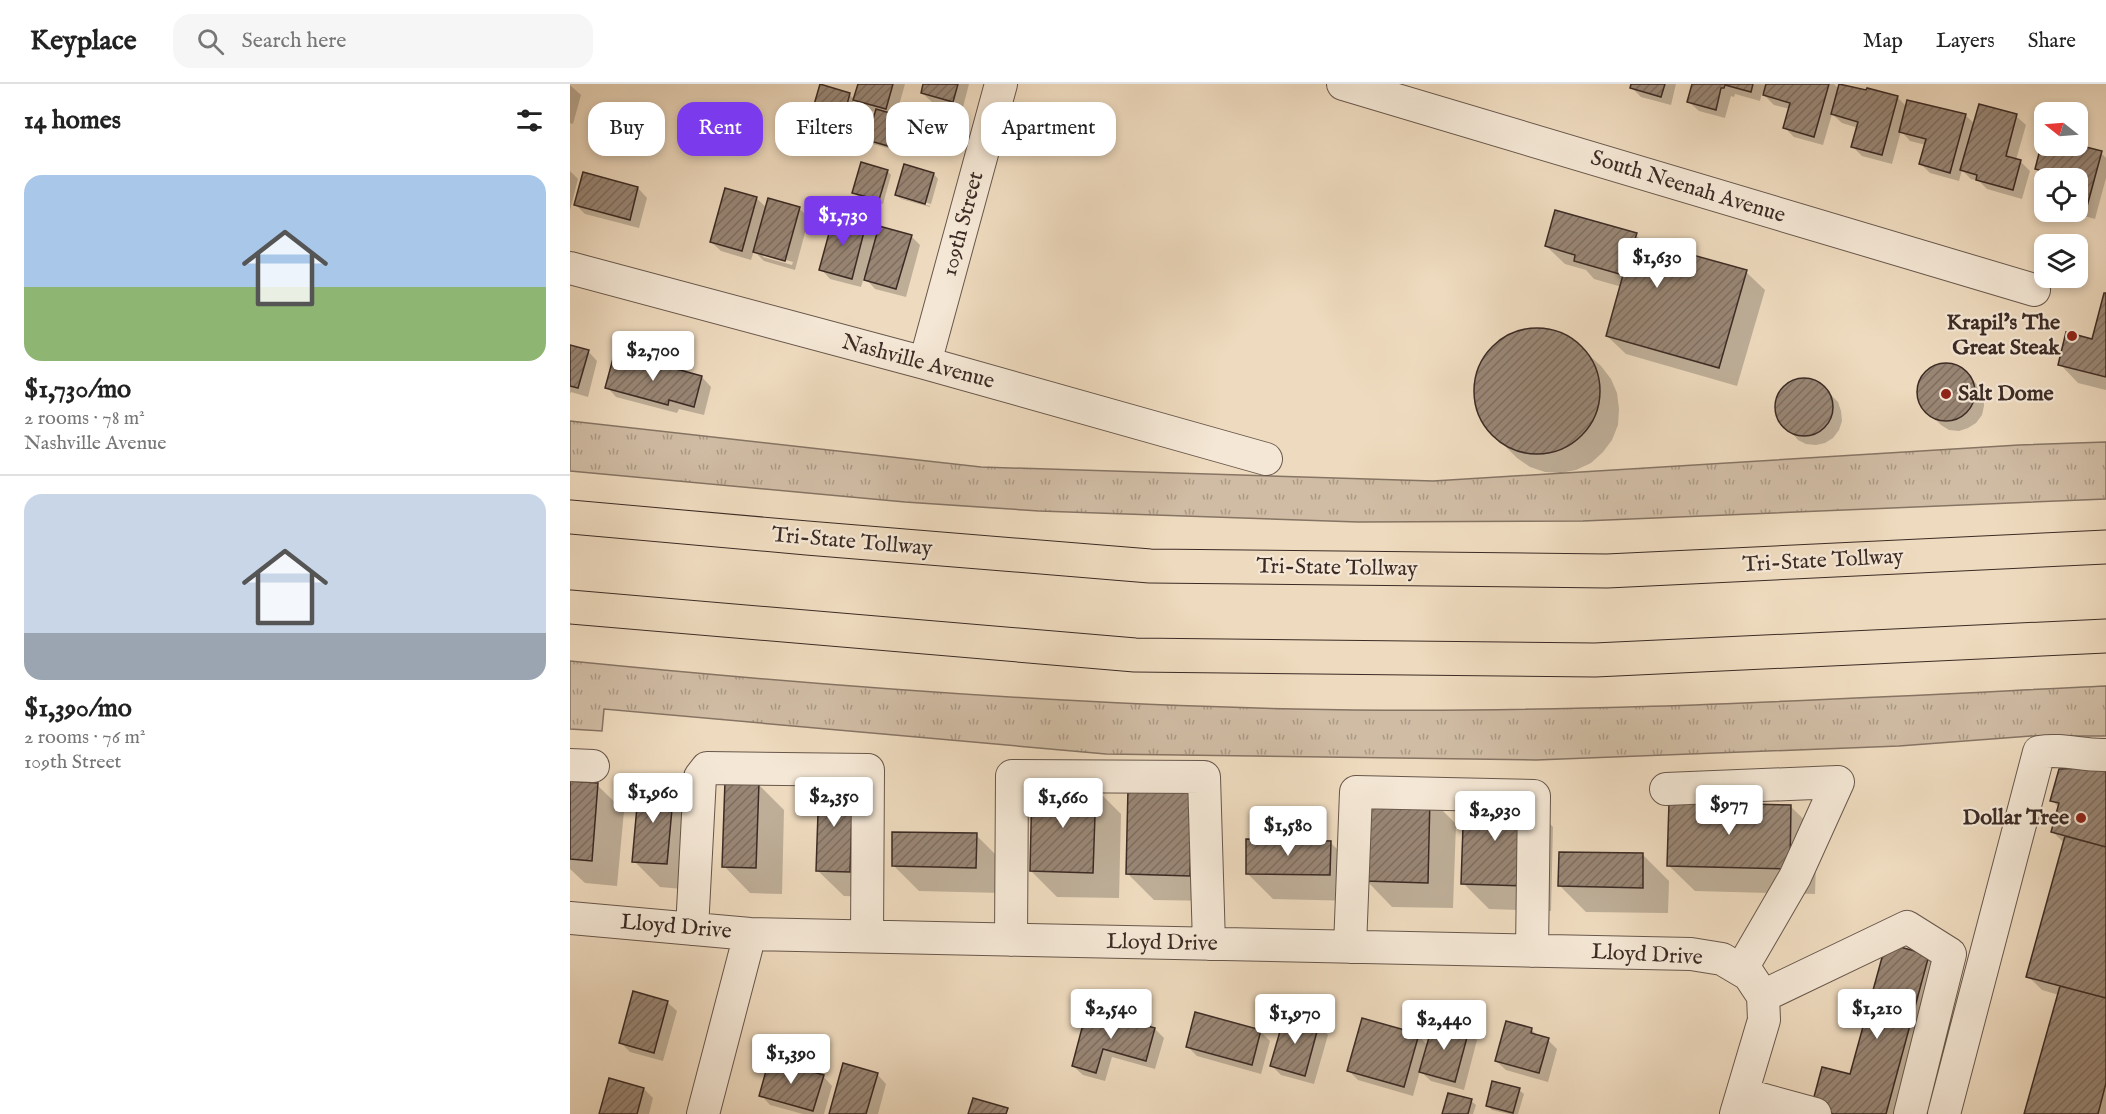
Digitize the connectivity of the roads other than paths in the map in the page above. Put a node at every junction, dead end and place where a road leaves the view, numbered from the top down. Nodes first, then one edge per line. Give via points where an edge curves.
1 (1001, 84) edge
2 (1343, 84) edge
3 (570, 268) edge
4 (2034, 290) dead end
5 (925, 363) junction
6 (1266, 459) dead end
7 (570, 517) edge
8 (2106, 547) edge
9 (570, 608) edge
10 (2106, 636) edge
11 (2106, 755) edge
12 (1666, 789) dead end
13 (570, 918) edge
14 (692, 929) junction
15 (750, 934) junction
16 (867, 936) junction
17 (1011, 940) junction
18 (1209, 944) junction
19 (1350, 947) junction
20 (1532, 951) junction
21 (1751, 980) junction
22 (1739, 1104) edge
23 (703, 1114) edge
24 (1769, 1114) edge
25 (1815, 1114) edge
26 (1910, 1114) edge
27 (1944, 1114) edge

1 - 5 street, 109th Street
2 - 4 street, South Neenah Avenue
3 - 5 street, Nashville Avenue
5 - 6 street, Nashville Avenue
7 - 8 highway, Tri-State Tollway via 1150,566 1607,571
9 - 10 highway via 1135,655 1594,660
11 - 27 street via 2056,749 2039,752
12 - 21 street via 1838,782
13 - 14 street, Lloyd Drive
14 - 15 street, Lloyd Drive
14 - 16 street via 700,777 707,768 868,770
15 - 16 street, Lloyd Drive
15 - 23 street
16 - 17 street, Lloyd Drive
17 - 18 street, Lloyd Drive
17 - 18 street via 1012,776 1204,777
18 - 19 street, Lloyd Drive
19 - 20 street, Lloyd Drive
19 - 20 street via 1356,792 1534,796
20 - 21 street, Lloyd Drive via 1691,954 1722,959
21 - 22 street via 1764,1020
21 - 26 street via 1907,927 1950,954
22 - 24 street
22 - 25 street

